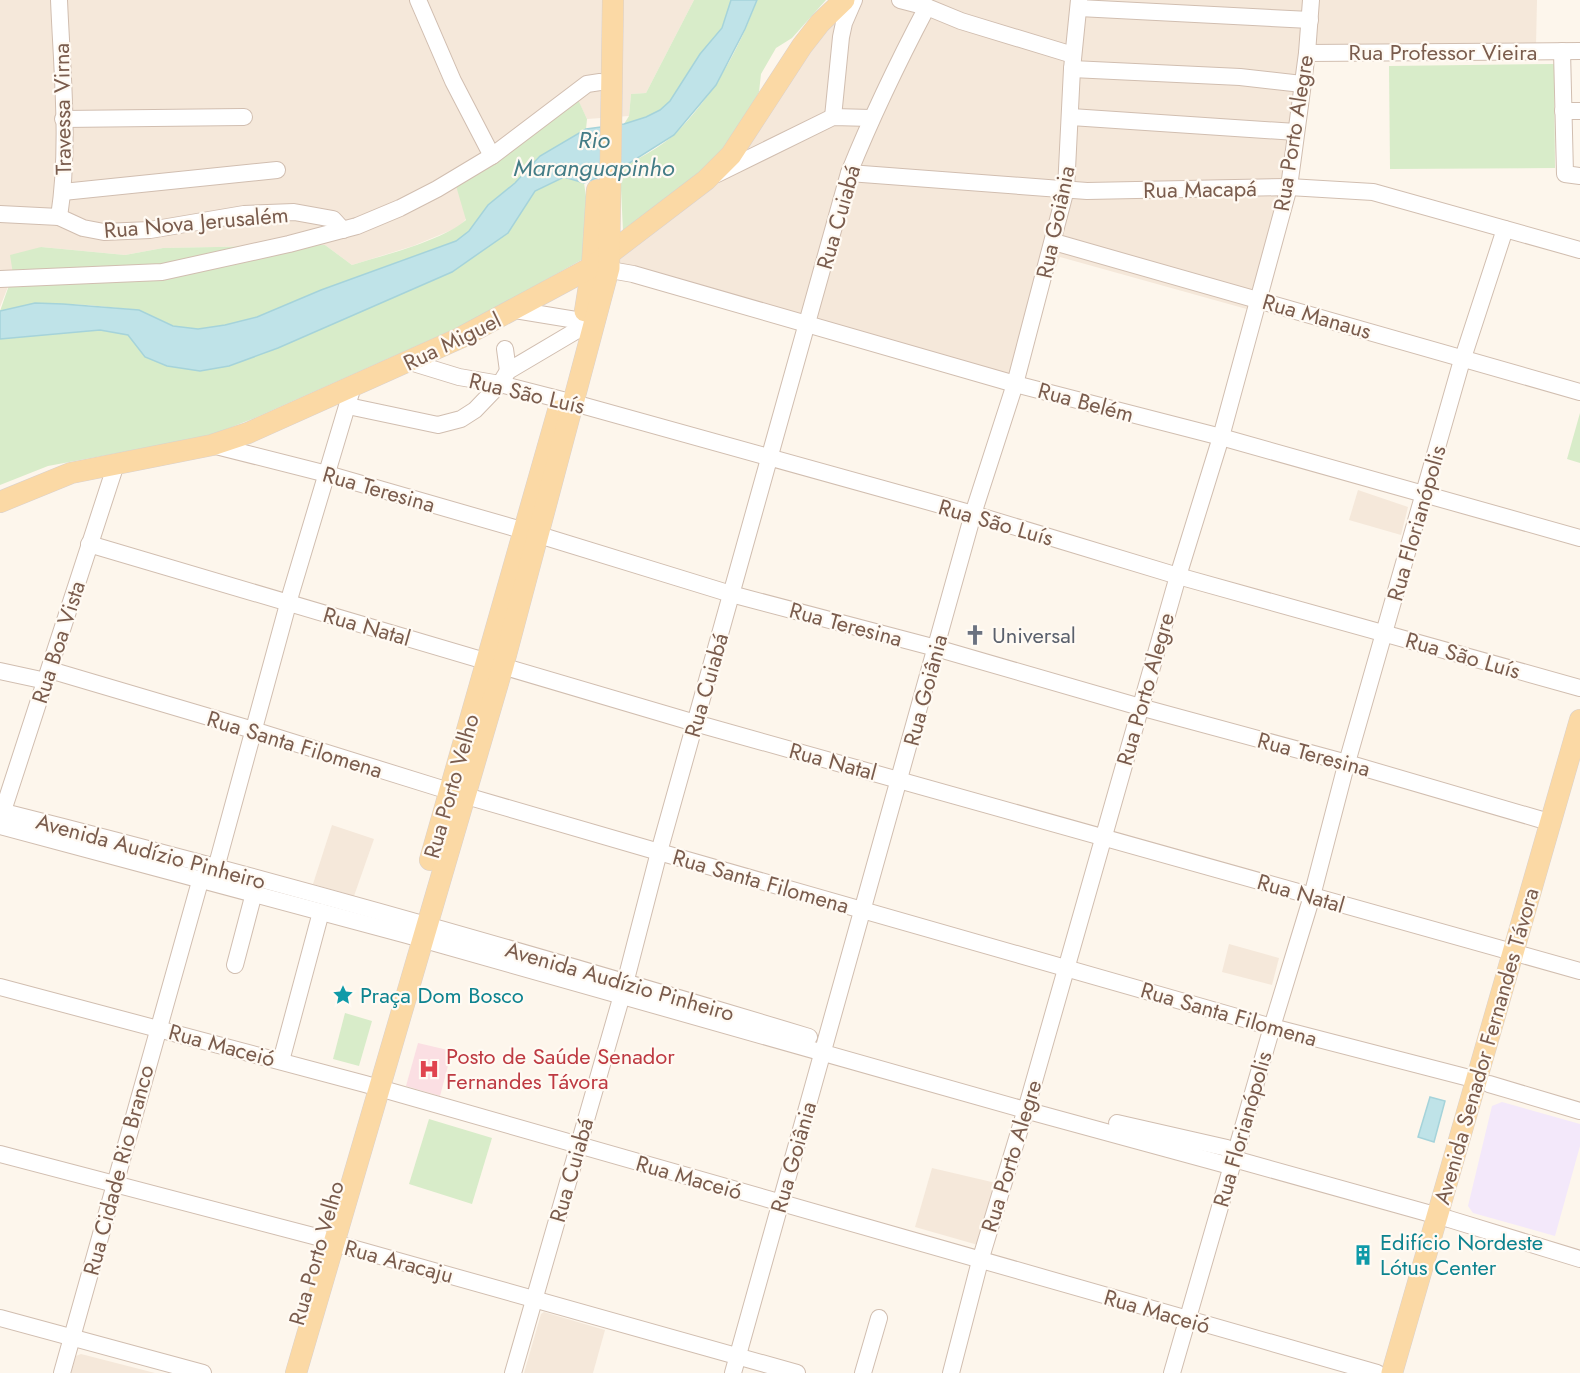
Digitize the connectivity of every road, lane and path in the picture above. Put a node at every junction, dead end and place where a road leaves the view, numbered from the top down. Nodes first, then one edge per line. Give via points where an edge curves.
1 (59, 0) edge
2 (418, 0) edge
3 (599, 0) edge
4 (613, 0) edge
5 (844, 0) edge
6 (854, 0) edge
7 (900, 0) edge
8 (1311, 0) edge
9 (1079, 4) edge
10 (927, 7) junction
11 (1310, 20) junction
12 (1562, 51) junction
13 (1580, 51) edge
14 (1307, 53) junction
15 (1072, 62) junction
16 (600, 82) junction
17 (1302, 84) junction
18 (1572, 111) edge
19 (244, 117) dead end
20 (833, 117) junction
21 (1071, 117) junction
22 (871, 118) junction
23 (63, 120) junction
24 (605, 123) junction
25 (1296, 132) junction
26 (492, 156) junction
27 (277, 170) dead end
28 (849, 174) junction
29 (1572, 175) edge
30 (706, 180) junction
31 (1289, 187) junction
32 (1066, 189) junction
33 (63, 192) junction
34 (0, 214) edge
35 (59, 218) junction
36 (1506, 229) junction
37 (343, 230) junction
38 (1053, 242) junction
39 (1580, 250) edge
40 (604, 263) junction
41 (0, 279) edge
42 (1257, 299) junction
43 (515, 310) junction
44 (808, 323) junction
45 (581, 325) junction
46 (505, 348) dead end
47 (1463, 358) junction
48 (410, 362) junction
49 (504, 378) junction
50 (1015, 384) junction
51 (1580, 392) edge
52 (351, 396) junction
53 (568, 401) junction
54 (1221, 437) junction
55 (212, 445) junction
56 (769, 458) junction
57 (116, 464) junction
58 (327, 474) junction
59 (1424, 494) junction
60 (0, 502) edge
61 (973, 514) junction
62 (531, 533) junction
63 (1580, 538) edge
64 (89, 544) junction
65 (1178, 576) junction
66 (731, 594) junction
67 (289, 603) junction
68 (1385, 632) junction
69 (936, 648) junction
70 (495, 664) junction
71 (0, 671) edge
72 (48, 676) junction
73 (1580, 688) edge
74 (1140, 707) junction
75 (1580, 720) edge
76 (695, 723) junction
77 (253, 730) junction
78 (1347, 763) junction
79 (1580, 769) edge
80 (900, 779) junction
81 (457, 793) junction
82 (1, 818) edge
83 (1549, 822) junction
84 (1102, 838) junction
85 (659, 852) junction
86 (216, 868) junction
87 (201, 878) junction
88 (254, 893) junction
89 (1312, 896) junction
90 (862, 910) junction
91 (321, 912) junction
92 (417, 930) junction
93 (1519, 954) junction
94 (235, 965) dead end
95 (1067, 968) junction
96 (1580, 971) edge
97 (0, 987) edge
98 (624, 988) junction
99 (1272, 1027) junction
100 (157, 1028) junction
101 (824, 1047) junction
102 (281, 1061) junction
103 (1483, 1082) junction
104 (372, 1086) junction
105 (1027, 1105) junction
106 (1580, 1111) edge
107 (578, 1145) junction
108 (0, 1154) edge
109 (1234, 1159) junction
110 (114, 1184) junction
111 (780, 1204) junction
112 (1443, 1217) junction
113 (327, 1240) junction
114 (1580, 1259) edge
115 (980, 1261) junction
116 (535, 1298) junction
117 (0, 1318) edge
118 (879, 1318) dead end
119 (1187, 1319) junction
120 (303, 1323) junction
121 (72, 1336) junction
122 (738, 1356) junction
123 (62, 1373) edge
124 (203, 1373) edge
125 (281, 1373) edge
126 (296, 1373) edge
127 (513, 1373) edge
128 (733, 1373) edge
129 (797, 1373) edge
130 (863, 1373) edge
131 (951, 1373) edge
132 (1172, 1373) edge
133 (1377, 1373) edge
134 (1392, 1373) edge
135 (1406, 1373) edge

1 - 23 street, Travessa Virna
2 - 26 street via 453,81
3 - 16 main road
4 - 24 main road
5 - 30 main road via 802,46 731,155
6 - 20 street via 841,36
7 - 10 street
8 - 11 street, Rua Porto Alegre
9 - 11 street
9 - 15 street, Rua Goiânia
10 - 15 street
10 - 22 street, Rua Cuiabá
11 - 14 street, Rua Porto Alegre
12 - 13 street, Rua Professor Vieira
12 - 14 street, Rua Professor Vieira
12 - 18 street
14 - 17 street, Rua Porto Alegre
15 - 17 street
15 - 21 street, Rua Goiânia
16 - 24 main road
16 - 26 street via 587,84
17 - 25 street, Rua Porto Alegre
18 - 29 street
19 - 23 street
20 - 22 street, Rua Miguel
20 - 30 street, Rua Miguel
21 - 25 street
21 - 32 street, Rua Goiânia
22 - 28 street, Rua Cuiabá
23 - 33 street, Travessa Virna
24 - 40 main road, Rua Porto Velho
25 - 31 street, Rua Porto Alegre
26 - 37 street via 400,208
27 - 33 street
28 - 32 street, Rua Macapá
28 - 44 street, Rua Cuiabá
30 - 40 main road, Rua Miguel
31 - 32 street, Rua Macapá
31 - 36 street, Rua Macapá via 1373,192
31 - 42 street, Rua Porto Alegre
32 - 38 street, Rua Goiânia
33 - 35 street, Travessa Virna
34 - 35 street, Rua Nova Jerusalém
35 - 37 street, Rua Nova Jerusalém via 104,232 150,230 244,214 294,212 333,219
36 - 39 street, Rua Macapá
36 - 47 street, Rua Florianópolis
37 - 41 street via 162,272
38 - 42 street, Rua Manaus
38 - 50 street, Rua Goiânia
40 - 43 main road, Rua Miguel
40 - 44 street, Rua Belém
40 - 45 main road, Rua Porto Velho
40 - 53 main road, Rua Porto Velho
42 - 47 street, Rua Manaus
42 - 54 street, Rua Porto Alegre
43 - 45 street
43 - 48 main road, Rua Miguel
44 - 50 street, Rua Belém
44 - 56 street, Rua Cuiabá
45 - 49 street
45 - 53 main road, Rua Porto Velho
46 - 49 street
47 - 51 street, Rua Manaus
47 - 59 street, Rua Florianópolis
48 - 49 street, Rua São Luís via 459,377
48 - 52 main road, Rua Miguel
49 - 52 street via 475,410 438,425
49 - 53 street, Rua São Luís
50 - 54 street, Rua Belém
50 - 61 street, Rua Goiânia
52 - 55 main road, Rua Miguel
52 - 58 street
53 - 56 street, Rua São Luís
53 - 62 main road, Rua Porto Velho
54 - 59 street, Rua Belém
54 - 65 street, Rua Porto Alegre
55 - 57 main road, Rua Miguel
55 - 58 street, Rua Teresina
56 - 61 street, Rua São Luís
56 - 66 street, Rua Cuiabá
57 - 60 main road, Rua Miguel via 71,473
57 - 64 street, Rua Boa Vista
58 - 62 street, Rua Teresina
58 - 67 street
59 - 63 street, Rua Belém
59 - 68 street, Rua Florianópolis
61 - 65 street, Rua São Luís
61 - 69 street, Rua Goiânia
62 - 66 street, Rua Teresina
62 - 70 main road, Rua Porto Velho
64 - 67 street, Rua Natal
64 - 72 street, Rua Boa Vista
65 - 68 street, Rua São Luís
65 - 74 street, Rua Porto Alegre
66 - 69 street, Rua Teresina
66 - 76 street, Rua Cuiabá
67 - 70 street, Rua Natal
67 - 77 street
68 - 73 street, Rua São Luís
68 - 78 street, Rua Florianópolis
69 - 74 street, Rua Teresina
69 - 80 street, Rua Goiânia
70 - 76 street, Rua Natal
70 - 81 main road, Rua Porto Velho
71 - 72 street, Rua Santa Filomena
72 - 77 street, Rua Santa Filomena
72 - 82 street, Rua Boa Vista
74 - 78 street, Rua Teresina
74 - 84 street, Rua Porto Alegre
75 - 83 main road, Avenida Senador Fernandes Távora
76 - 80 street, Rua Natal
76 - 85 street, Rua Cuiabá
77 - 81 street, Rua Santa Filomena
77 - 86 street
78 - 83 street, Rua Teresina
78 - 89 street, Rua Florianópolis
79 - 93 main road, Avenida Senador Fernandes Távora
80 - 84 street, Rua Natal
80 - 90 street, Rua Goiânia
81 - 85 street, Rua Santa Filomena
81 - 92 main road, Rua Porto Velho
82 - 86 street, Avenida Audízio Pinheiro
82 - 87 street, Avenida Audízio Pinheiro
83 - 93 main road, Avenida Senador Fernandes Távora
84 - 89 street, Rua Natal
84 - 95 street, Rua Porto Alegre
85 - 90 street, Rua Santa Filomena
85 - 98 street, Rua Cuiabá
86 - 87 street
86 - 92 street, Avenida Audízio Pinheiro
87 - 88 street, Avenida Audízio Pinheiro
87 - 100 street, Rua Cidade Rio Branco
88 - 91 street, Avenida Audízio Pinheiro
88 - 94 street
89 - 93 street, Rua Natal
89 - 99 street, Rua Florianópolis
90 - 95 street, Rua Santa Filomena
90 - 101 street, Rua Goiânia
91 - 92 street, Avenida Audízio Pinheiro
91 - 102 street
92 - 98 street, Avenida Audízio Pinheiro
92 - 104 main road, Rua Porto Velho
93 - 96 street, Rua Natal
93 - 103 main road, Avenida Senador Fernandes Távora
95 - 99 street, Rua Santa Filomena
95 - 105 street, Rua Porto Alegre
97 - 100 street, Rua Maceió
98 - 101 street, Avenida Audízio Pinheiro
98 - 107 street, Rua Cuiabá
99 - 103 street, Rua Santa Filomena
99 - 109 street, Rua Florianópolis
100 - 102 street, Rua Maceió
100 - 110 street, Rua Cidade Rio Branco
101 - 105 street, Avenida Audízio Pinheiro
101 - 111 street, Rua Goiânia
102 - 104 street, Rua Maceió
103 - 106 street, Rua Santa Filomena
103 - 112 main road, Avenida Senador Fernandes Távora
104 - 107 street, Rua Maceió
104 - 113 main road, Rua Porto Velho
105 - 109 street, Avenida Audízio Pinheiro via 1132,1132 1223,1164
105 - 115 street, Rua Porto Alegre
107 - 111 street, Rua Maceió
107 - 116 street, Rua Cuiabá
108 - 110 street, Rua Aracaju
109 - 112 street, Avenida Audízio Pinheiro
109 - 119 street, Rua Florianópolis
110 - 113 street, Rua Aracaju
110 - 121 street, Rua Cidade Rio Branco
111 - 115 street, Rua Maceió
111 - 122 street, Rua Goiânia
112 - 114 street, Avenida Audízio Pinheiro
112 - 134 main road, Avenida Senador Fernandes Távora
112 - 135 main road, Avenida Senador Fernandes Távora
113 - 116 street, Rua Aracaju
113 - 120 main road, Rua Porto Velho
115 - 119 street, Rua Maceió
115 - 131 street, Rua Porto Alegre
116 - 122 street, Rua Aracaju
116 - 127 street, Rua Cuiabá
117 - 121 street
118 - 130 street
119 - 132 street, Rua Florianópolis
119 - 133 street, Rua Maceió
120 - 125 main road, Rua Porto Velho
120 - 126 main road, Rua Porto Velho
121 - 123 street, Rua Cidade Rio Branco
121 - 124 street
122 - 128 street, Rua Goiânia
122 - 129 street, Rua Aracaju

